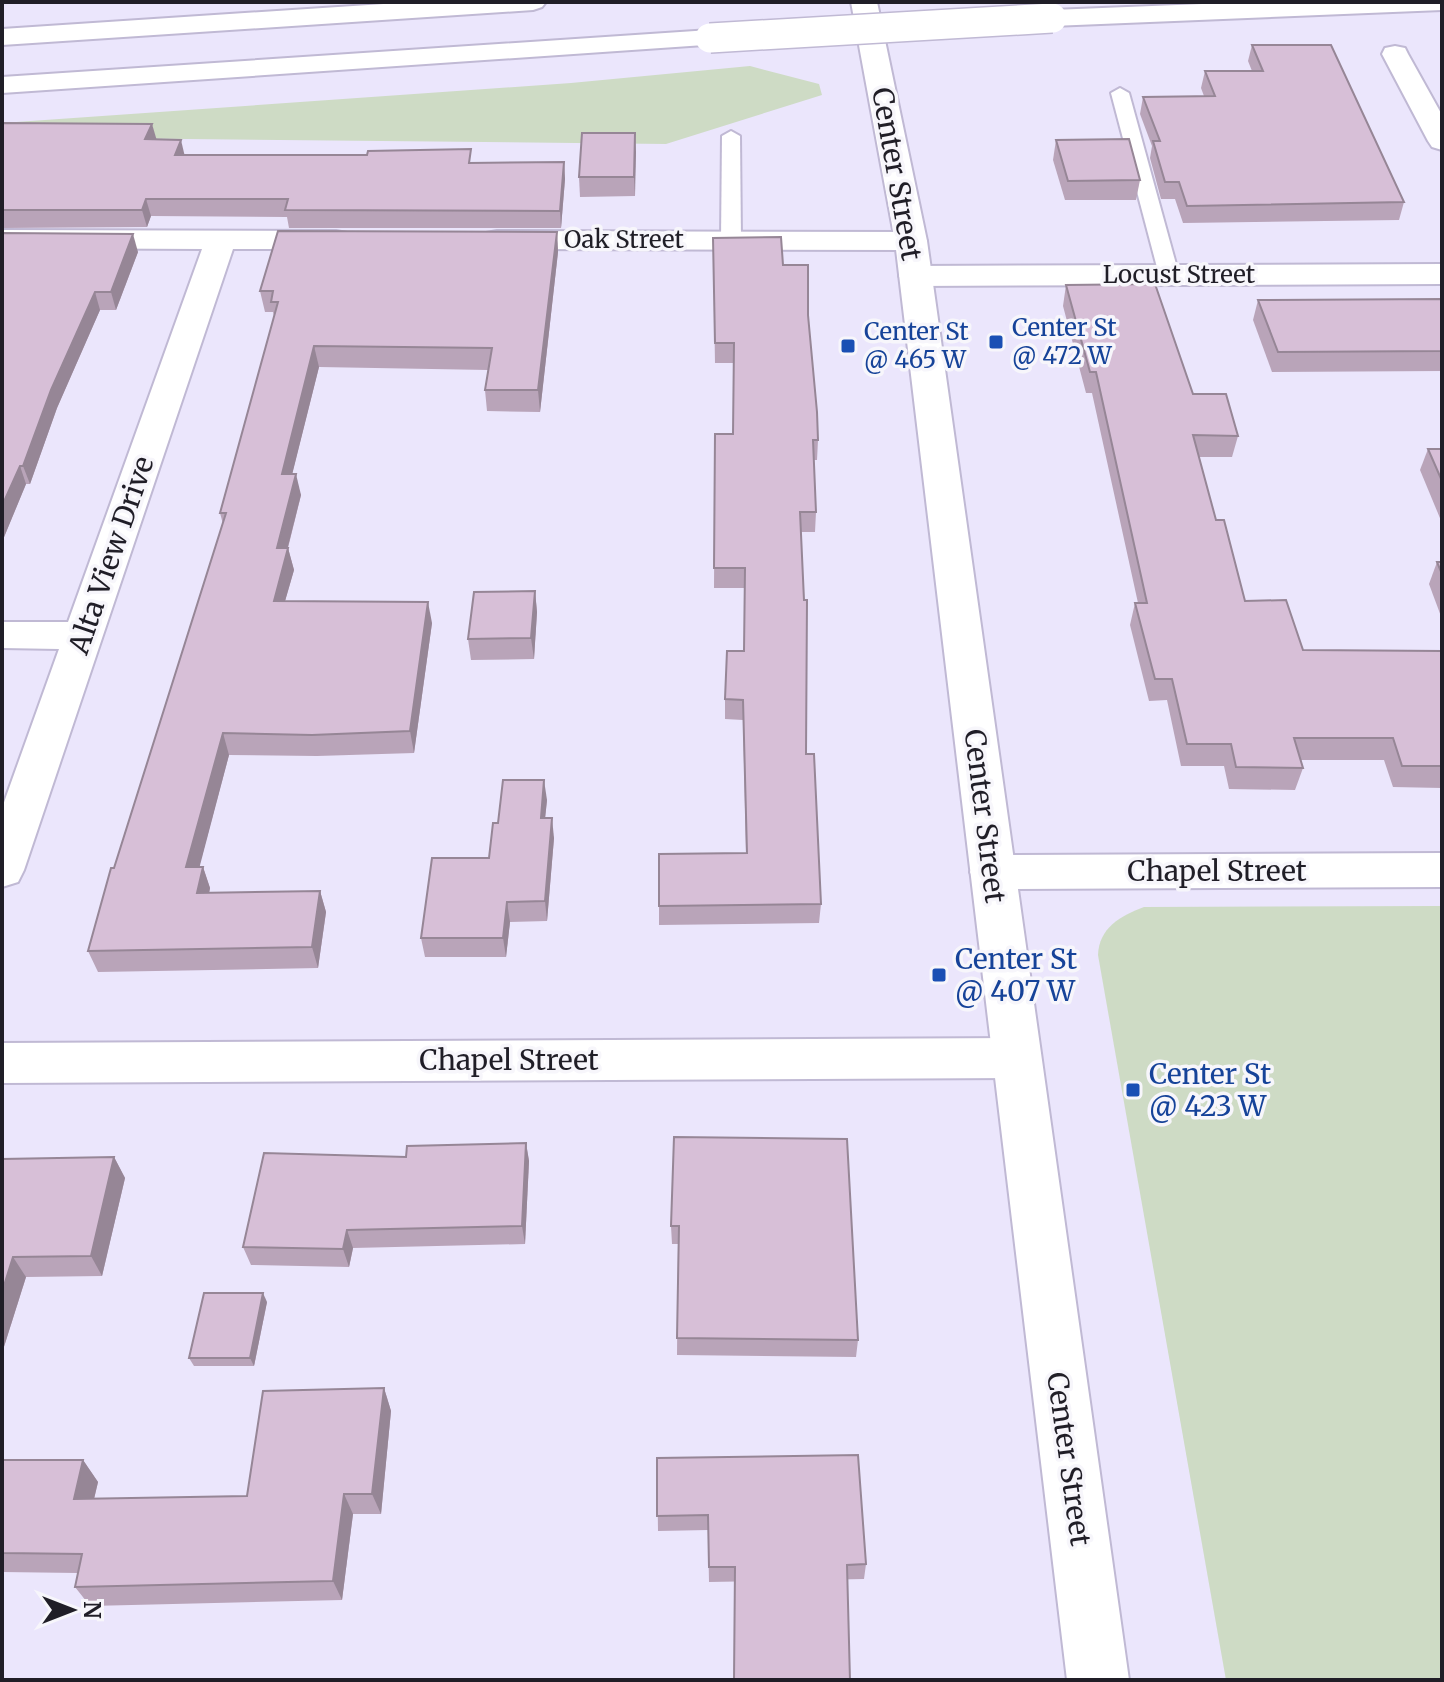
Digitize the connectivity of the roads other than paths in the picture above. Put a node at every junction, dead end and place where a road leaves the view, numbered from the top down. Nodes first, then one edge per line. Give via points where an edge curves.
1 (533, 2) edge
2 (864, 2) edge
3 (1442, 2) edge
4 (2, 37) edge
5 (1395, 54) dead end
6 (2, 85) edge
7 (1120, 93) dead end
8 (731, 136) dead end
9 (1442, 141) edge
10 (2, 239) edge
11 (221, 239) junction
12 (363, 240) edge
13 (474, 240) edge
14 (731, 240) junction
15 (913, 258) junction
16 (1442, 274) edge
17 (1169, 275) junction
18 (2, 635) edge
19 (83, 636) junction
20 (2, 870) edge
21 (1442, 870) edge
22 (992, 872) junction
23 (1016, 1058) junction
24 (2, 1063) edge
25 (1098, 1680) edge

1 - 4 main road
2 - 15 main road, Center Street
3 - 6 main road, bridge via 1052,18
5 - 9 main road
7 - 17 lane
8 - 14 lane
10 - 11 main road
11 - 12 main road
11 - 19 main road, Alta View Drive
13 - 14 main road, Oak Street
14 - 15 main road, Oak Street
15 - 17 main road, Locust Street
15 - 22 main road, Center Street
16 - 17 main road, Locust Street
18 - 19 main road
19 - 20 main road, Alta View Drive
21 - 22 main road, Chapel Street
22 - 23 main road, Center Street
23 - 24 main road, Chapel Street
23 - 25 main road, Center Street

